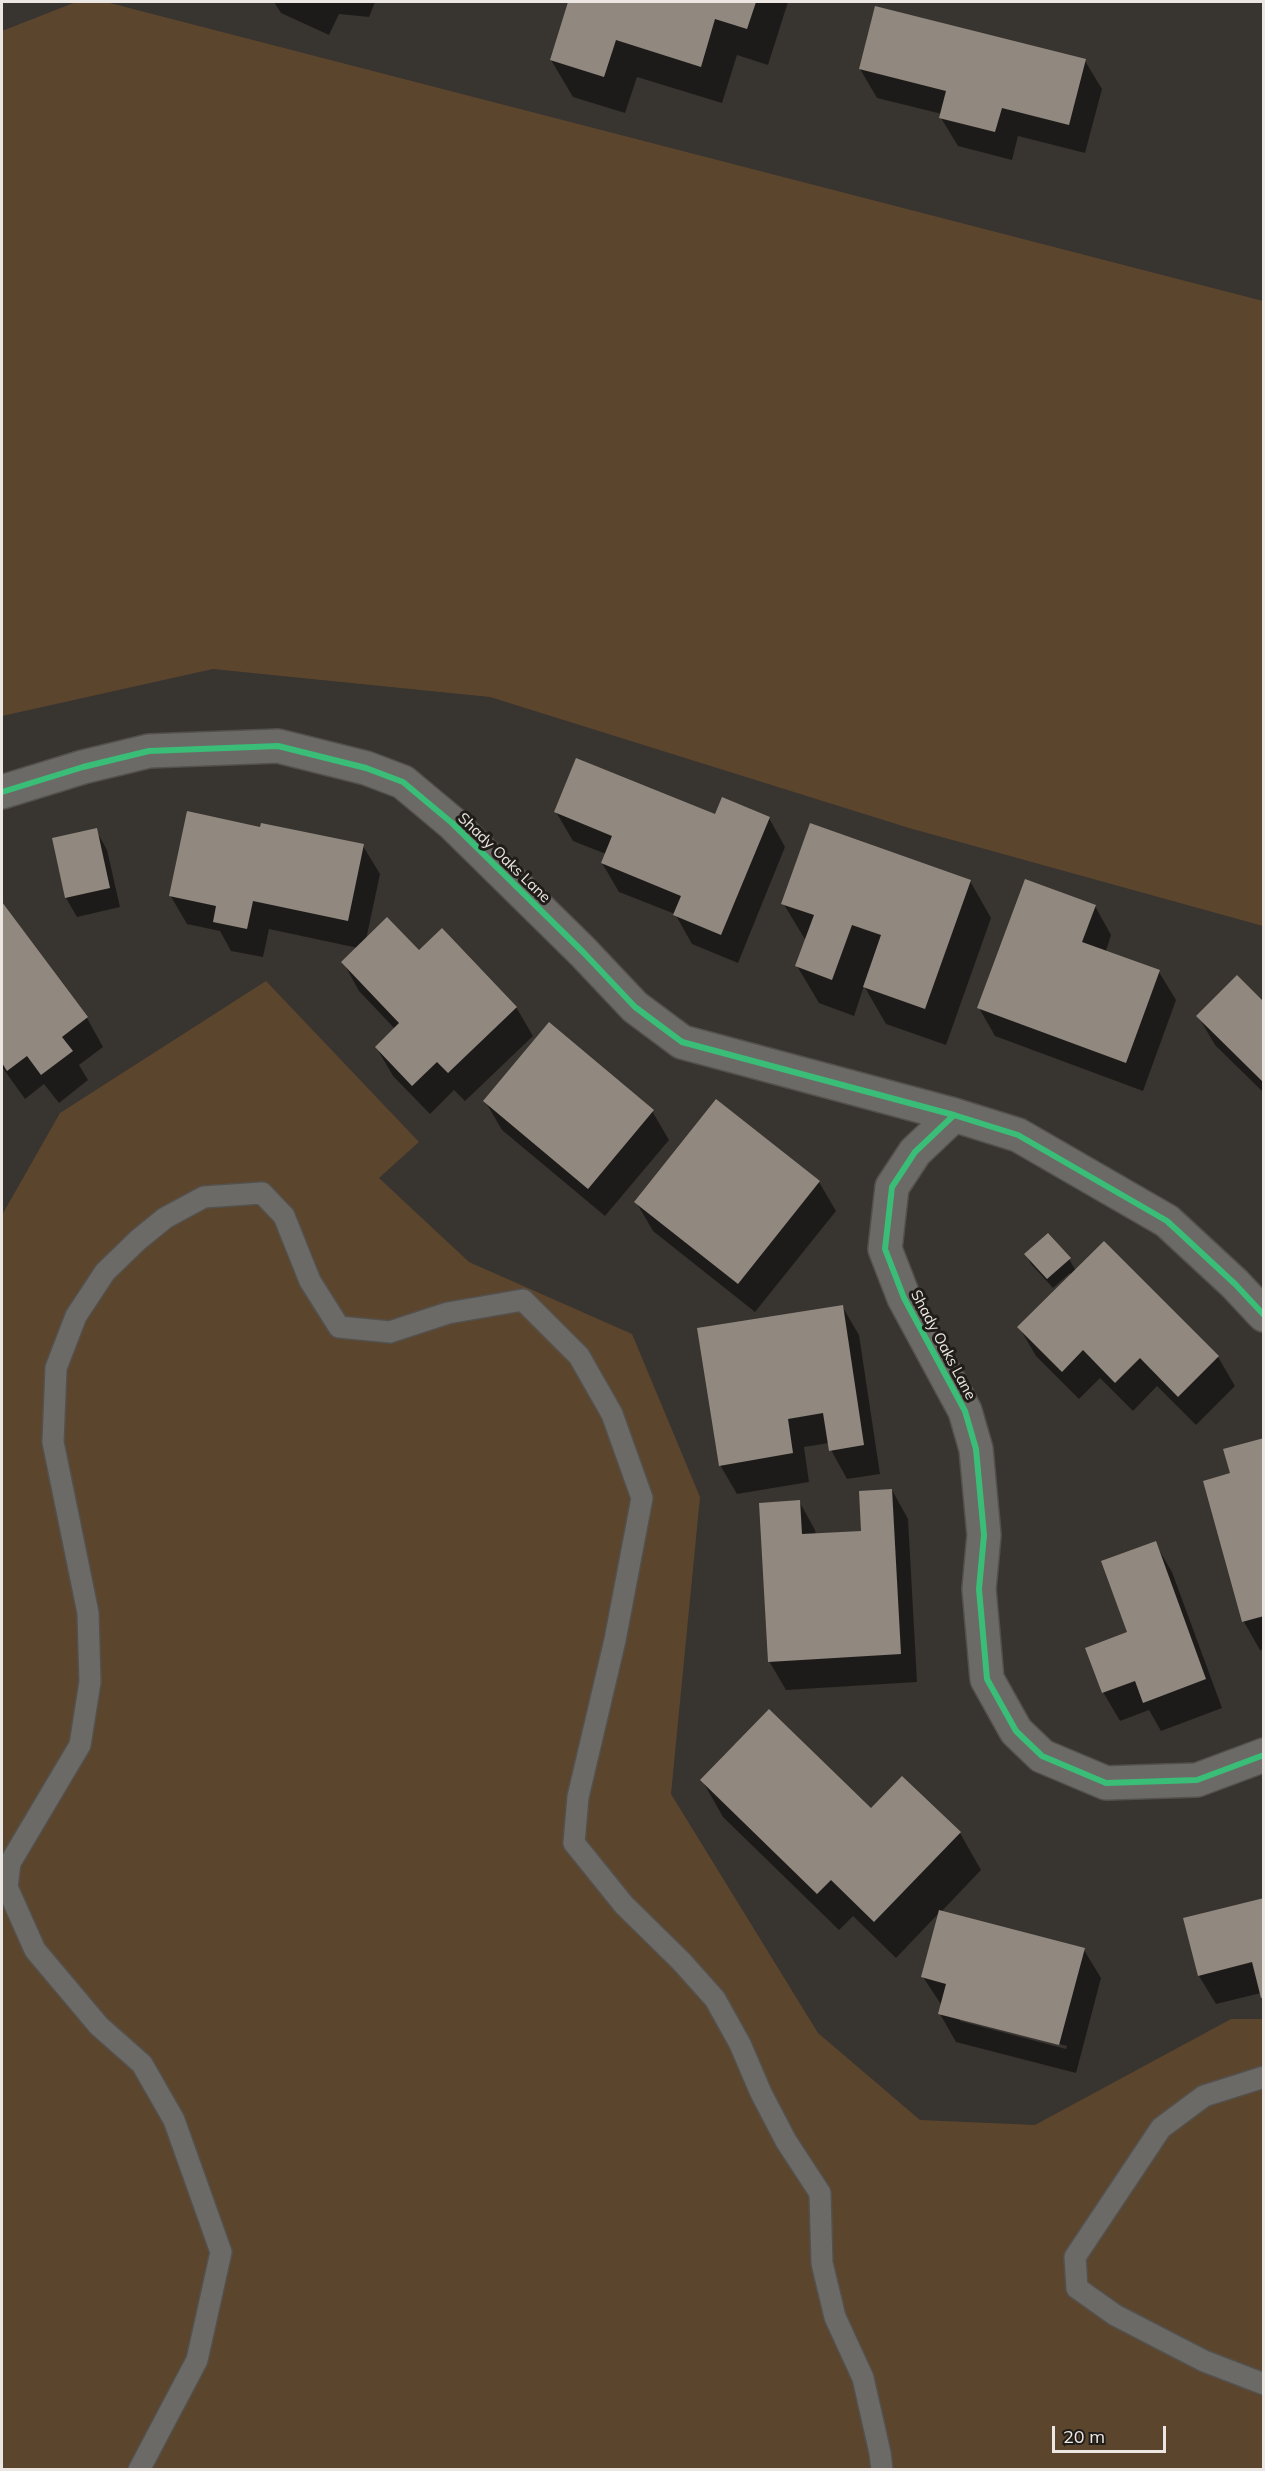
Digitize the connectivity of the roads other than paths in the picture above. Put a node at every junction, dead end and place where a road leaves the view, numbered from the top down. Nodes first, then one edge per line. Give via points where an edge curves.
1 (2, 792) edge
2 (954, 1115) junction
3 (1263, 1315) edge
4 (1263, 1755) edge
5 (1263, 2077) edge
6 (1263, 2384) edge
7 (140, 2469) edge
8 (882, 2469) edge

1 - 2 street, Shady Oaks Lane via 149,751 279,747 366,768 403,783 452,823 635,1007 682,1042
2 - 3 street, Shady Oaks Lane via 1018,1135 1167,1221
2 - 4 street, Shady Oaks Lane via 915,1152 892,1186 885,1249 904,1298 964,1411 976,1449 984,1535 980,1589 987,1679 1016,1731 1042,1756 1106,1783 1197,1780
5 - 6 lane via 1204,2096 1161,2128 1075,2257 1077,2288 1115,2315 1204,2361
7 - 8 lane via 197,2360 220,2252 174,2120 142,2064 99,2026 35,1950 7,1887 10,1863 80,1744 90,1682 88,1613 53,1442 56,1368 82,1307 105,1272 138,1240 165,1218 204,1197 262,1193 284,1216 310,1281 339,1327 390,1332 448,1313 523,1300 579,1356 612,1414 642,1498 615,1640 578,1797 574,1843 624,1905 716,1999 786,2141 820,2193 822,2263 835,2317 863,2378

